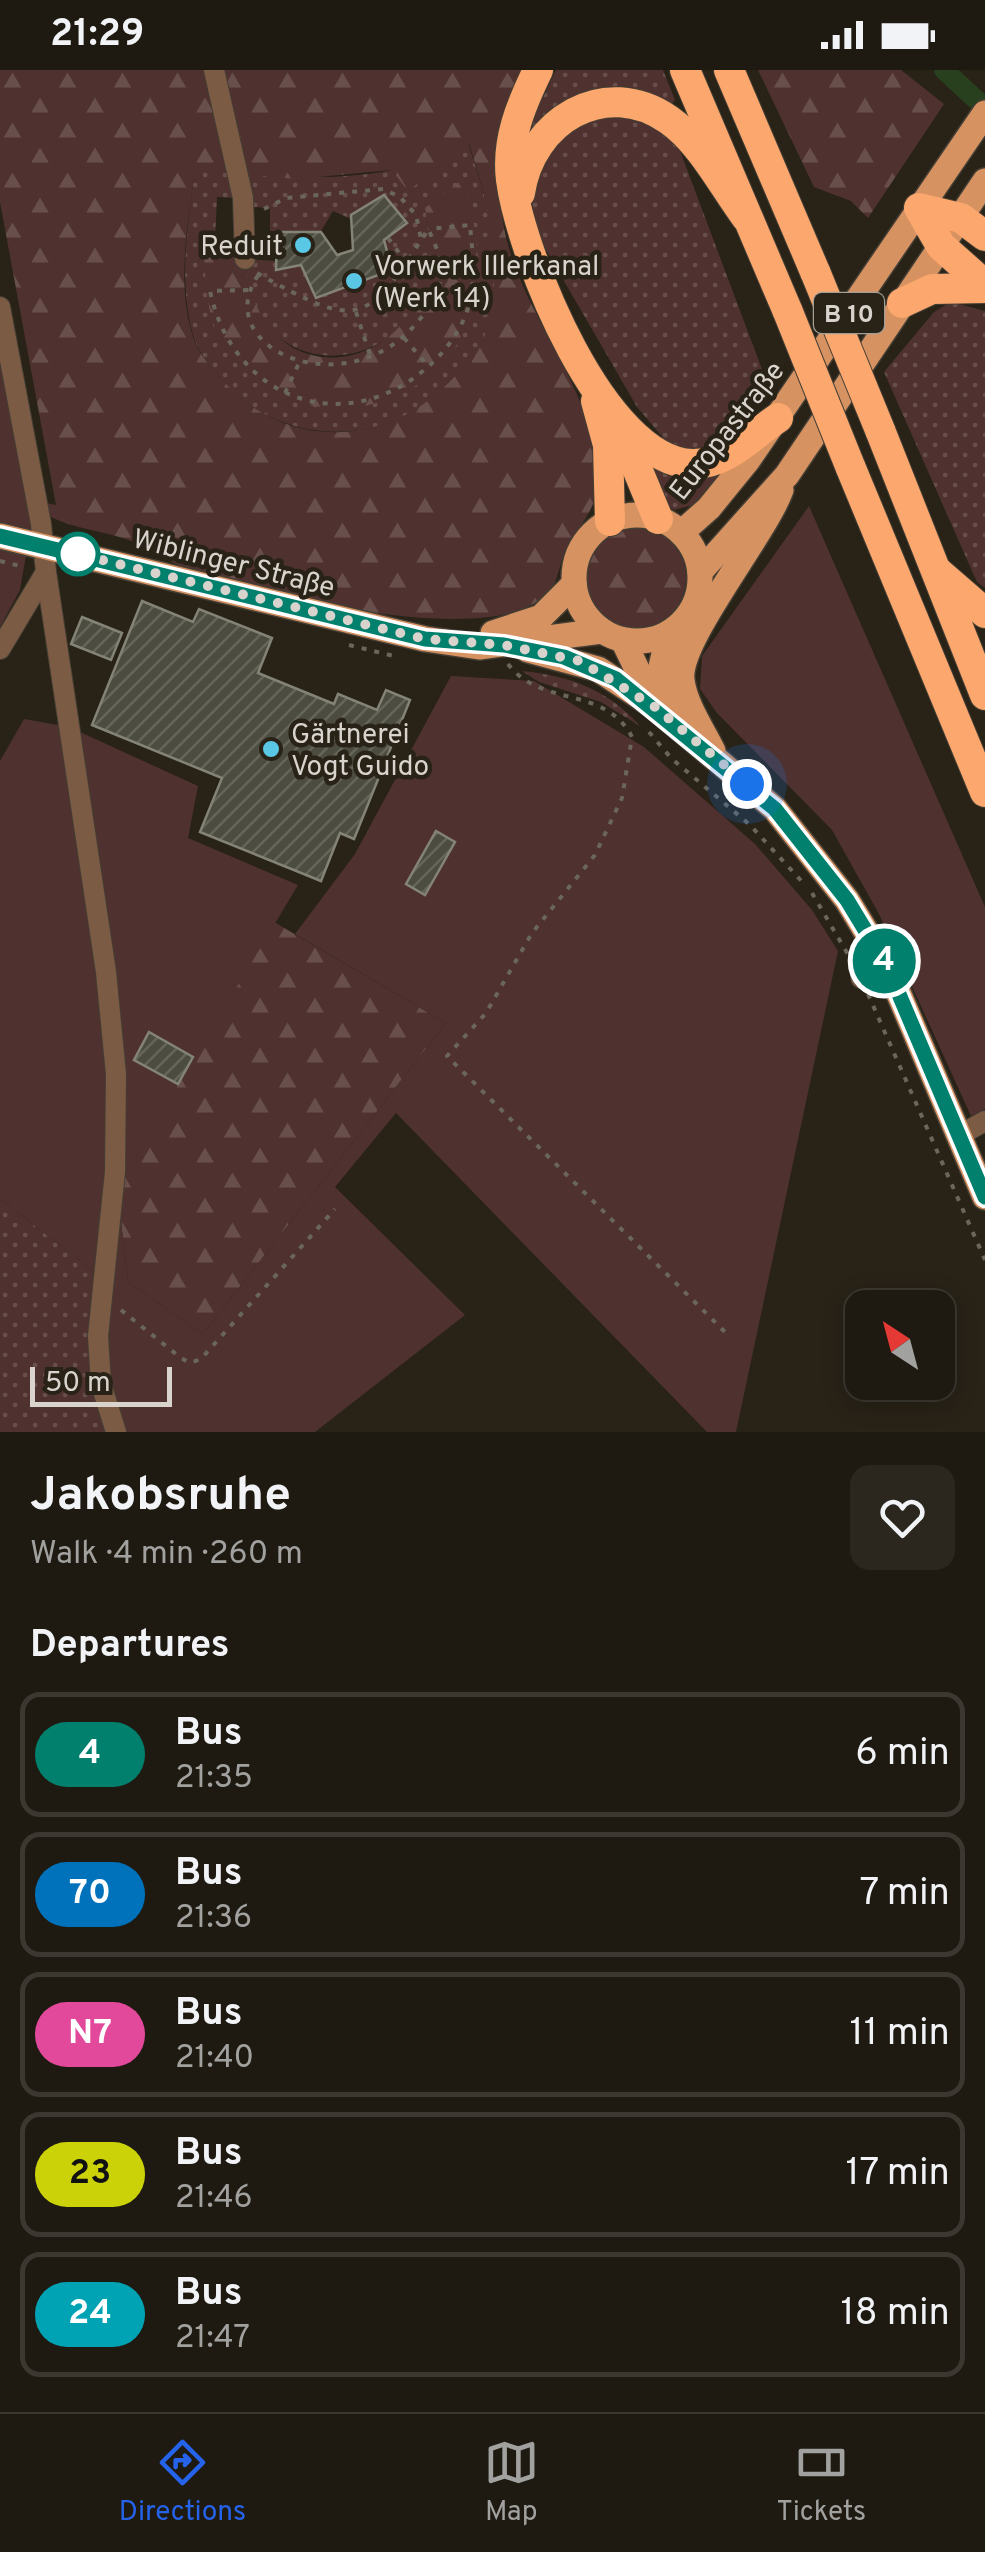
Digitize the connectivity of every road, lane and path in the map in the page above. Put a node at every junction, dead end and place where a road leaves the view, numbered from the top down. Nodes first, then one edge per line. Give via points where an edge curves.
1 (214, 70) edge
2 (538, 70) edge
3 (684, 70) edge
4 (729, 70) edge
5 (985, 114) edge
6 (985, 181) edge
7 (271, 208) dead end
8 (919, 208) junction
9 (518, 210) junction
10 (746, 217) junction
11 (973, 227) edge
12 (428, 228) junction
13 (388, 238) dead end
14 (421, 238) junction
15 (941, 246) junction
16 (406, 263) junction
17 (252, 266) junction
18 (985, 287) edge
19 (248, 290) junction
20 (902, 303) junction
21 (0, 307) edge
22 (356, 312) junction
23 (404, 338) junction
24 (372, 358) junction
25 (299, 364) junction
26 (428, 366) junction
27 (583, 366) junction
28 (286, 394) junction
29 (614, 413) junction
30 (778, 418) junction
31 (787, 474) junction
32 (610, 521) junction
33 (670, 526) junction
34 (0, 536) edge
35 (46, 559) junction
36 (932, 567) junction
37 (700, 572) junction
38 (574, 584) junction
39 (985, 612) edge
40 (670, 633) junction
41 (612, 636) junction
42 (454, 642) junction
43 (0, 648) edge
44 (396, 656) dead end
45 (411, 659) dead end
46 (502, 659) junction
47 (526, 665) dead end
48 (985, 695) edge
49 (650, 718) junction
50 (685, 734) junction
51 (717, 760) junction
52 (985, 792) edge
53 (887, 966) junction
54 (861, 978) junction
55 (985, 1121) edge
56 (958, 1136) junction
57 (985, 1197) edge
58 (335, 1209) dead end
59 (985, 1260) edge
60 (102, 1296) junction
61 (728, 1335) dead end
62 (116, 1432) edge

1 - 17 street via 244,198
2 - 9 highway via 510,153
3 - 10 highway, B 10
4 - 36 highway, B 10, bridge
5 - 8 main road, Europastraße / B 10
6 - 11 main road, B 10
7 - 14 path via 286,198 383,189 400,196 416,215
8 - 11 highway
8 - 15 highway, B 10
8 - 30 main road, Europastraße / B 10
9 - 10 highway via 527,163 544,136 579,108 616,102 643,106 679,128
9 - 27 highway via 526,247
10 - 52 highway, B 10, bridge
11 - 15 main road, B 10
12 - 14 path
12 - 23 path via 442,256 442,280 430,308
12 - 26 path via 470,224 473,262 470,301 458,330
13 - 16 path
14 - 16 path
15 - 18 highway, B 10
15 - 20 main road, B 10
16 - 22 path via 388,290
17 - 19 path
17 - 22 path via 336,312
18 - 20 highway, B 10 via 932,289
19 - 25 path via 259,334
19 - 28 path via 210,291 214,314 230,346
20 - 31 main road, B 10
21 - 35 street
22 - 24 path
23 - 24 path
23 - 26 path
24 - 25 path
25 - 28 path
26 - 28 path via 387,394 348,406
27 - 29 highway
27 - 32 highway via 608,444
29 - 30 highway via 656,452 693,464 736,450
29 - 33 highway
30 - 33 main road, Europastraße / B 10 via 730,484
31 - 37 main road, B 10
31 - 51 main road via 771,517 683,662 683,684
32 - 33 main road via 625,516
32 - 38 main road via 586,541
33 - 37 main road
34 - 35 main road, Wiblinger Straße
35 - 42 main road, Wiblinger Straße
35 - 43 street
35 - 60 street via 116,1074
36 - 39 highway, B 10
36 - 48 highway
37 - 40 main road, B 10 via 694,607
38 - 41 main road via 578,603
38 - 42 main road, Wiblinger Straße via 555,607 522,626
40 - 41 main road via 639,642
40 - 50 main road via 660,671
41 - 46 main road, Wiblinger Straße
41 - 49 main road
42 - 46 main road, Wiblinger Straße
44 - 45 path
46 - 47 path
46 - 49 main road via 580,661
46 - 61 path via 532,689 609,708 632,737 629,776 595,855 532,932 486,1014 447,1056
49 - 50 main road
49 - 54 path via 670,758 750,825 812,893
50 - 51 main road
51 - 53 main road via 807,846
53 - 54 street
53 - 56 main road
54 - 59 path
55 - 56 street
56 - 57 main road
58 - 60 path via 201,1359 190,1363
60 - 62 street via 101,1384

